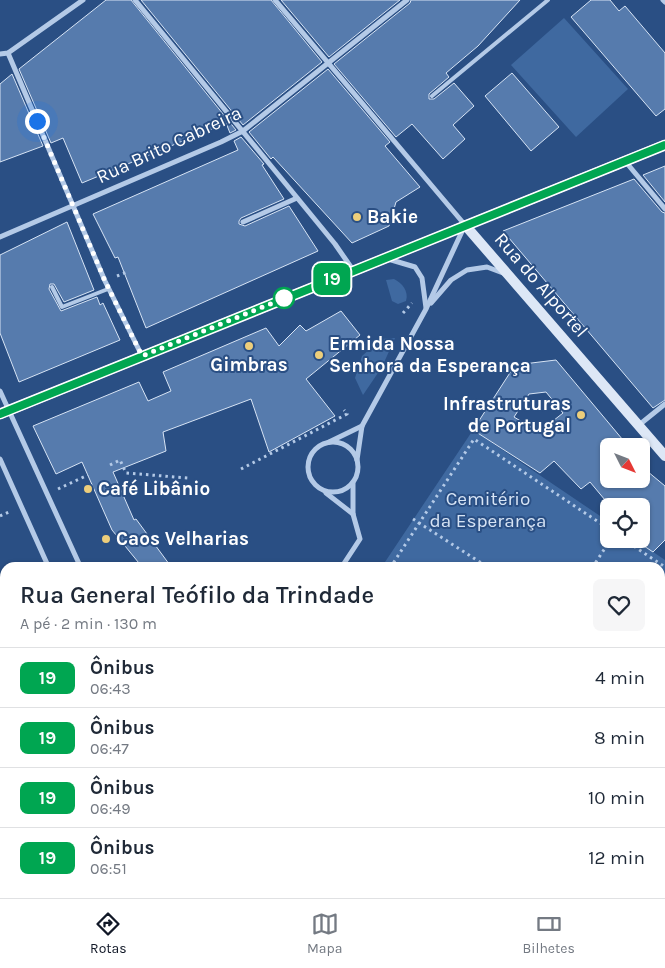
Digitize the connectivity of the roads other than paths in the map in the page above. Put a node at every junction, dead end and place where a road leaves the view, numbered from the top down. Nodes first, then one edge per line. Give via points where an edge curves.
1 (83, 0) edge
2 (135, 0) edge
3 (275, 0) edge
4 (407, 0) edge
5 (548, 0) edge
6 (8, 53) junction
7 (0, 54) edge
8 (328, 64) junction
9 (432, 96) dead end
10 (244, 131) junction
11 (665, 145) edge
12 (625, 161) junction
13 (297, 198) junction
14 (73, 206) junction
15 (665, 209) edge
16 (243, 222) dead end
17 (465, 225) junction
18 (0, 237) edge
19 (384, 258) junction
20 (353, 270) junction
21 (510, 276) junction
22 (52, 286) dead end
23 (108, 289) junction
24 (426, 309) junction
25 (142, 356) junction
26 (0, 391) edge
27 (665, 404) edge
28 (4, 412) edge
29 (639, 425) junction
30 (362, 426) junction
31 (321, 446) junction
32 (665, 456) edge
33 (0, 459) edge
34 (357, 460) junction
35 (353, 483) junction
36 (320, 488) junction
37 (353, 514) junction
38 (46, 562) edge
39 (78, 562) edge
40 (345, 562) edge

1 - 6 street
2 - 10 street
3 - 8 street, Rua do Alportel
4 - 8 street, Rua Brito Cabreira
5 - 9 lane
6 - 7 street
6 - 14 street
8 - 10 street, Rua Brito Cabreira
8 - 17 street, Rua do Alportel
10 - 13 street
10 - 14 street, Rua Brito Cabreira
11 - 12 main road
12 - 15 street
12 - 17 main road
13 - 16 street
13 - 20 street
14 - 18 street, Rua Brito Cabreira
14 - 23 street
17 - 19 main road
17 - 21 main road, Rua do Alportel
17 - 24 street
19 - 20 main road
19 - 24 street via 415,267 422,278
20 - 25 main road
21 - 24 street via 487,266 467,270 451,280
21 - 29 main road, Rua do Alportel
22 - 23 lane via 62,307
23 - 25 street
24 - 30 street
25 - 28 main road
26 - 28 street
27 - 29 street
28 - 39 street
29 - 32 main road, Rua do Alportel
30 - 31 street
30 - 34 street
31 - 34 street via 334,442 343,444
31 - 36 street via 312,455 308,467
33 - 38 street
34 - 35 street via 357,475
35 - 36 street via 344,490 333,492
35 - 37 street
36 - 37 street
37 - 40 street via 360,539

